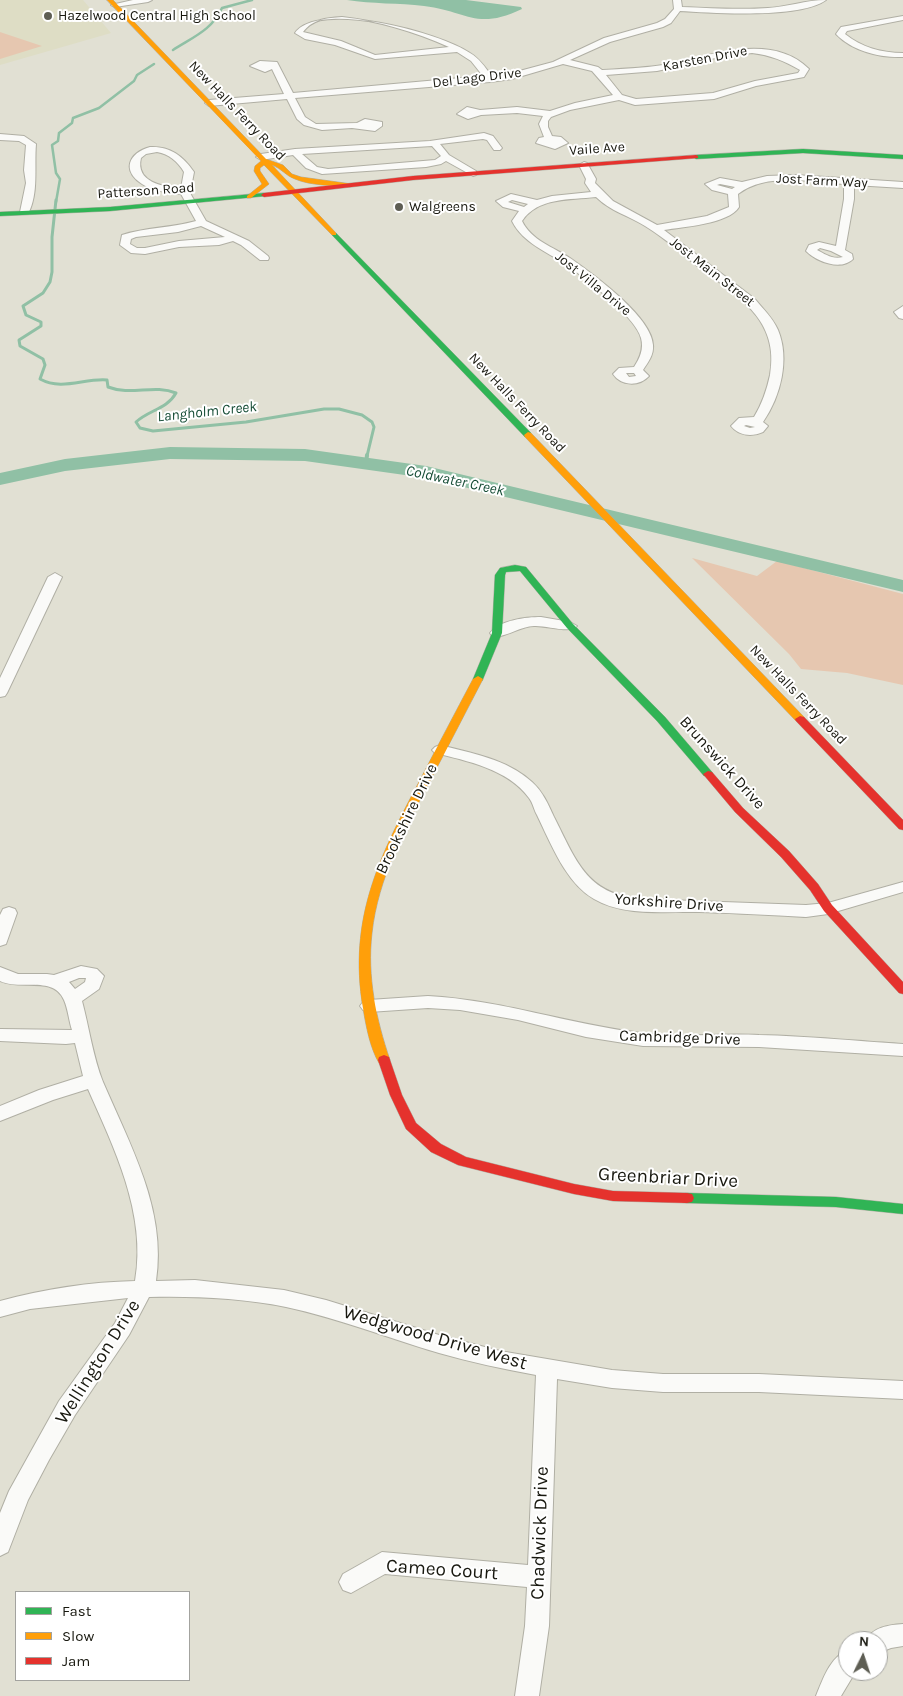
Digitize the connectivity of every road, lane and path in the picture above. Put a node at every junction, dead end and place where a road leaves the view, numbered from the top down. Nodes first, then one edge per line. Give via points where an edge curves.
1 (148, 0) edge
2 (822, 0) edge
3 (113, 3) edge
4 (677, 5) edge
5 (903, 18) edge
6 (458, 49) junction
7 (903, 55) edge
8 (563, 61) junction
9 (274, 66) dead end
10 (600, 73) junction
11 (490, 79) junction
12 (286, 95) junction
13 (619, 97) junction
14 (212, 105) junction
15 (478, 112) dead end
16 (550, 114) junction
17 (359, 126) dead end
18 (0, 137) edge
19 (550, 138) dead end
20 (435, 143) junction
21 (497, 148) dead end
22 (295, 152) junction
23 (446, 157) junction
24 (903, 157) edge
25 (263, 159) junction
26 (584, 165) junction
27 (569, 166) junction
28 (473, 173) junction
29 (849, 182) junction
30 (590, 183) junction
31 (350, 185) junction
32 (743, 185) junction
33 (903, 185) edge
34 (185, 191) junction
35 (294, 192) junction
36 (734, 192) junction
37 (597, 194) junction
38 (249, 197) junction
39 (190, 203) junction
40 (538, 203) junction
41 (525, 210) junction
42 (313, 211) junction
43 (28, 212) junction
44 (0, 214) edge
45 (202, 223) junction
46 (655, 228) junction
47 (234, 238) junction
48 (840, 251) dead end
49 (264, 258) dead end
50 (903, 309) edge
51 (903, 316) edge
52 (637, 370) dead end
53 (757, 422) dead end
54 (511, 567) joint
55 (55, 577) dead end
56 (570, 626) junction
57 (497, 633) junction
58 (0, 694) edge
59 (440, 750) junction
60 (903, 827) edge
61 (903, 887) edge
62 (828, 908) junction
63 (9, 913) dead end
64 (0, 940) edge
65 (0, 973) edge
66 (58, 981) junction
67 (903, 990) edge
68 (73, 1000) junction
69 (369, 1006) junction
70 (0, 1035) edge
71 (82, 1035) junction
72 (903, 1050) edge
73 (93, 1080) junction
74 (0, 1114) edge
75 (436, 1148) joint
76 (903, 1209) edge
77 (144, 1288) junction
78 (0, 1309) edge
79 (547, 1369) junction
80 (903, 1390) edge
81 (0, 1544) edge
82 (538, 1577) junction
83 (351, 1582) dead end
84 (903, 1636) edge
85 (888, 1637) edge
86 (838, 1676) edge
87 (527, 1696) edge
88 (828, 1696) edge

1 - 3 street
2 - 4 street via 766,11
3 - 14 main road, New Halls Ferry Road
4 - 8 street, Del Lago Drive via 668,21 660,25 606,40
5 - 7 street via 844,30 840,34 880,54
6 - 6 street via 365,56 336,42 299,33 318,15 352,13 407,25
6 - 11 street via 470,55
8 - 10 street
8 - 11 street, Del Lago Drive via 526,73
9 - 12 street
10 - 13 street
10 - 13 street, Karsten Drive via 661,68 757,50 778,54 805,69 801,75 714,96 634,102
11 - 12 street, Del Lago Drive
12 - 14 street, Del Lago Drive
12 - 17 street via 305,122 329,127
13 - 16 street
14 - 25 main road, New Halls Ferry Road
15 - 16 street via 517,110
16 - 19 street via 543,124
18 - 43 street via 21,138 31,144
20 - 21 street via 441,139 484,136 490,138
20 - 22 street
20 - 23 street
22 - 23 street via 319,172 426,164
22 - 25 street
23 - 28 street
24 - 26 main road, Vaile Ave via 763,152
25 - 31 main road via 300,179
25 - 35 main road, New Halls Ferry Road
25 - 38 main road via 257,171 266,184
26 - 27 main road, Vaile Ave
26 - 30 street, Jost Main Street via 592,179
27 - 28 main road, Vaile Ave
27 - 30 street, Jost Main Street
28 - 31 main road, Vaile Ave
29 - 32 street, Jost Farm Way via 767,178
29 - 33 street, Jost Farm Way
29 - 48 street
30 - 37 street, Jost Main Street
31 - 35 main road, Vaile Ave
31 - 42 main road via 328,195
32 - 36 street, Jost Farm Way
32 - 36 street, Jost Farm Way via 720,181 710,184
34 - 34 street via 165,190 146,182 136,170 137,156 145,151 158,150 178,158 189,172
34 - 39 street
35 - 38 main road, Patterson Road
35 - 42 main road, New Halls Ferry Road
36 - 46 street via 732,210 724,214
37 - 40 street
37 - 46 street, Jost Main Street
38 - 39 main road, Patterson Road
38 - 42 main road
39 - 43 main road, Patterson Road
39 - 45 street
40 - 41 street
40 - 41 street via 511,197 502,201
41 - 52 street, Jost Villa Drive via 517,221 523,232 578,269 638,321 647,345 645,360
42 - 60 main road, New Halls Ferry Road
43 - 44 main road, Patterson Road
45 - 47 street
45 - 47 street via 135,234 126,237 125,246 145,251
46 - 53 street, Jost Main Street via 743,295 769,323 778,347 779,364 767,404
47 - 49 street
50 - 51 street via 900,312
54 - 56 main road, Brunswick Drive via 526,571
54 - 57 main road, Brookshire Drive via 500,575
55 - 58 street
56 - 57 street via 530,620
56 - 62 main road, Brunswick Drive via 661,720 740,810 785,854
57 - 59 main road, Brookshire Drive via 486,665
59 - 62 street, Yorkshire Drive via 485,762 526,786 536,796 557,839 581,877 591,890 602,897 639,904 806,911
59 - 69 main road, Brookshire Drive via 378,878 366,933
61 - 62 street, Yorkshire Drive
62 - 67 main road, Brunswick Drive
63 - 64 street
65 - 66 street via 16,979
66 - 68 street, Wellington Drive
66 - 68 street via 75,972 90,972 95,976 93,985
68 - 71 street, Wellington Drive
69 - 72 street, Cambridge Drive via 428,1002 460,1004 508,1012 586,1032 643,1040 759,1041
69 - 75 main road, Brookshire Drive via 374,1032 396,1095 411,1126
70 - 71 street via 66,1038
71 - 73 street, Wellington Drive
73 - 74 street
73 - 77 street, Wellington Drive via 140,1195 149,1259
75 - 76 main road, Greenbriar Drive via 463,1161 496,1170 613,1196 836,1202
77 - 78 street, Wedgwood Drive West via 30,1301
77 - 79 street, Wedgwood Drive West via 195,1288 284,1298 474,1353
77 - 81 street, Wellington Drive via 122,1328 41,1453
79 - 80 street, Wedgwood Drive West via 663,1383 759,1383
79 - 82 street, Chadwick Drive
82 - 83 street, Cameo Court via 382,1563
82 - 87 street, Chadwick Drive via 537,1626
84 - 85 street
86 - 88 street

